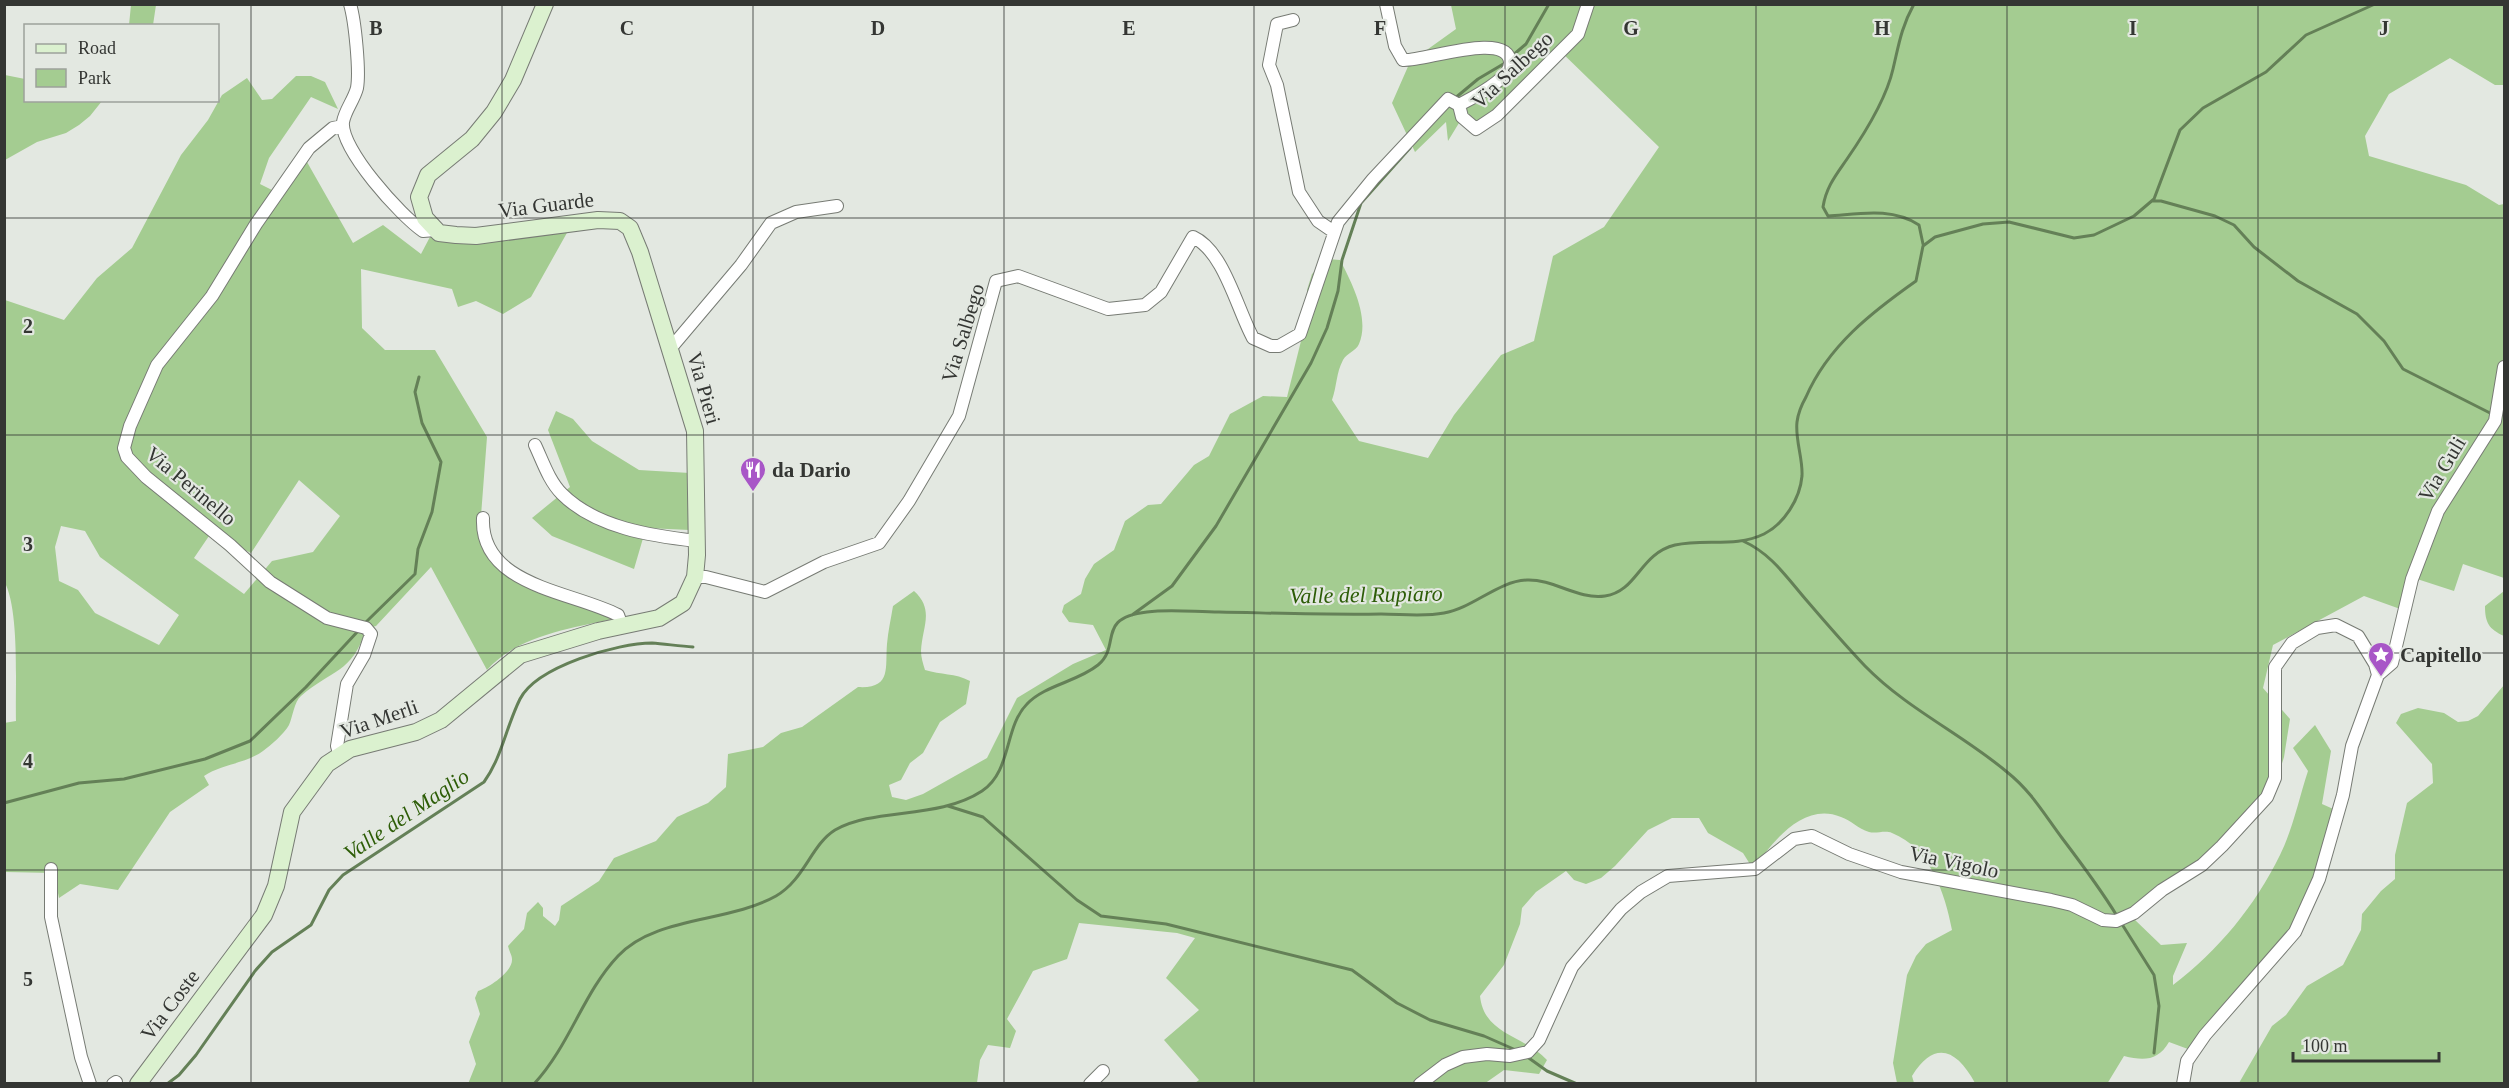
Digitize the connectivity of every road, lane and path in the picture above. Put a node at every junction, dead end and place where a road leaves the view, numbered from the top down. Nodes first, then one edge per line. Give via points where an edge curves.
1 (350, 4) edge
2 (545, 4) edge
3 (1386, 4) edge
4 (1588, 4) edge
5 (1293, 20) dead end
6 (1454, 102) junction
7 (343, 126) junction
8 (837, 206) dead end
9 (437, 232) junction
10 (1334, 232) junction
11 (640, 252) joint
12 (670, 349) junction
13 (2505, 367) edge
14 (535, 445) dead end
15 (483, 518) dead end
16 (697, 541) junction
17 (695, 577) junction
18 (622, 626) junction
19 (598, 631) joint
20 (2378, 675) junction
21 (340, 756) junction
22 (51, 869) dead end
23 (237, 954) joint
24 (1103, 1071) dead end
25 (90, 1083) edge
26 (138, 1083) edge
27 (1090, 1083) edge
28 (1420, 1083) edge
29 (2183, 1083) edge

1 - 7 street via 357,87
2 - 9 street via 513,80 494,112 472,139 428,175 419,197 425,218
3 - 6 street via 1395,46 1403,60 1493,46 1508,57 1508,72 1490,88
4 - 6 street, Via Salbego via 1578,34 1497,115 1476,129 1462,117
5 - 10 street via 1277,24 1269,65 1277,85 1299,192 1318,221
6 - 10 street, Via Salbego via 1373,179
7 - 9 street via 353,155 405,216 423,231
7 - 21 street, Via Perinello via 333,128 309,148 212,296 157,365 124,448 146,477 270,582 327,618 362,627 371,634 347,684 337,746
8 - 12 street via 796,212 771,223
9 - 11 street, Via Guarde via 476,236 598,220 620,221 630,228
10 - 17 street, Via Salbego via 1300,334 1279,346 1253,338 1218,261 1201,240 1193,237 1161,292 1145,305 1108,309 1018,276 996,281 958,416 909,501 879,543 824,562 765,592
11 - 12 street, Via Pieri
12 - 16 street, Via Pieri via 695,431
13 - 20 street, Via Guli via 2495,421 2438,511 2409,592 2392,663
14 - 16 street via 552,481 577,506 639,532
15 - 18 street via 484,544 500,564 539,585 609,610 618,615
16 - 17 street, Via Pieri
17 - 18 street, Via Pieri via 683,603 659,618
18 - 19 street, Via Pieri
19 - 21 street, Via Merli via 520,655 441,720 416,732 350,749
20 - 28 street, Via Vigolo via 2358,636 2336,625 2317,628 2292,643 2275,667 2275,778 2267,797 2202,865 2134,913 2116,921 2103,920 2051,900 1900,872 1812,836 1794,839 1755,869 1668,876 1641,892 1621,909 1572,967 1539,1040 1528,1052 1463,1057
20 - 29 street via 2352,746 2343,795 2319,879 2295,932 2205,1035 2187,1061
21 - 23 street, Via Merli via 327,764 292,812 276,886 264,915
22 - 25 street via 51,917
23 - 26 street, Via Coste
24 - 27 street

